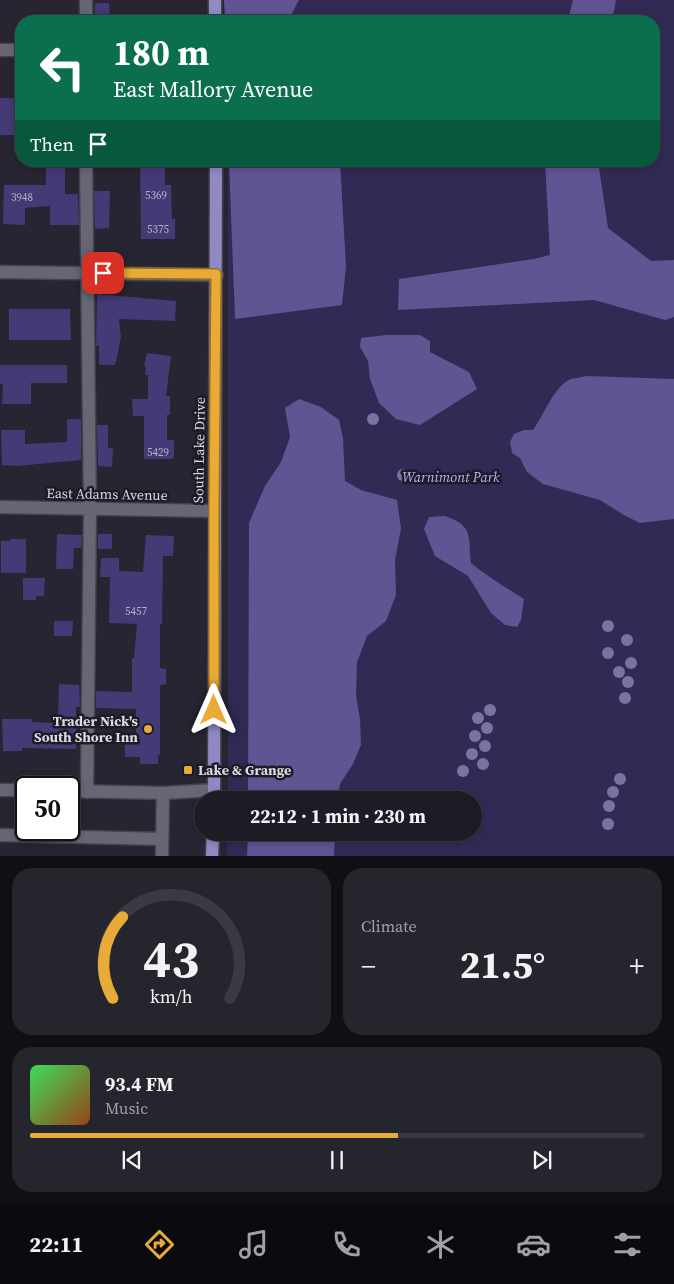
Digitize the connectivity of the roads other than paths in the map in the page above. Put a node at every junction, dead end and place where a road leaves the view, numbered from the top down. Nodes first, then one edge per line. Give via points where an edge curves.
1 (86, 0) edge
2 (215, 0) edge
3 (86, 15) edge
4 (216, 15) edge
5 (0, 50) edge
6 (15, 50) edge
7 (86, 167) edge
8 (216, 167) edge
9 (0, 272) edge
10 (86, 273) junction
11 (216, 274) junction
12 (0, 507) edge
13 (90, 508) junction
14 (214, 511) junction
15 (0, 790) edge
16 (15, 790) edge
17 (214, 791) edge
18 (80, 792) edge
19 (87, 792) junction
20 (163, 793) junction
21 (194, 794) edge
22 (0, 835) edge
23 (162, 839) junction
24 (213, 841) edge
25 (162, 856) edge
26 (212, 856) edge

1 - 3 street
2 - 4 main road
5 - 6 street
7 - 10 street
8 - 11 main road, South Lake Drive
9 - 10 street
10 - 11 street
10 - 13 street
11 - 14 main road, South Lake Drive
12 - 13 street, East Adams Avenue
13 - 14 street, East Adams Avenue
13 - 19 street
14 - 17 main road, South Lake Drive
15 - 16 street
18 - 19 street
19 - 20 street
20 - 21 street
20 - 23 street
22 - 23 street
23 - 25 street
24 - 26 main road

